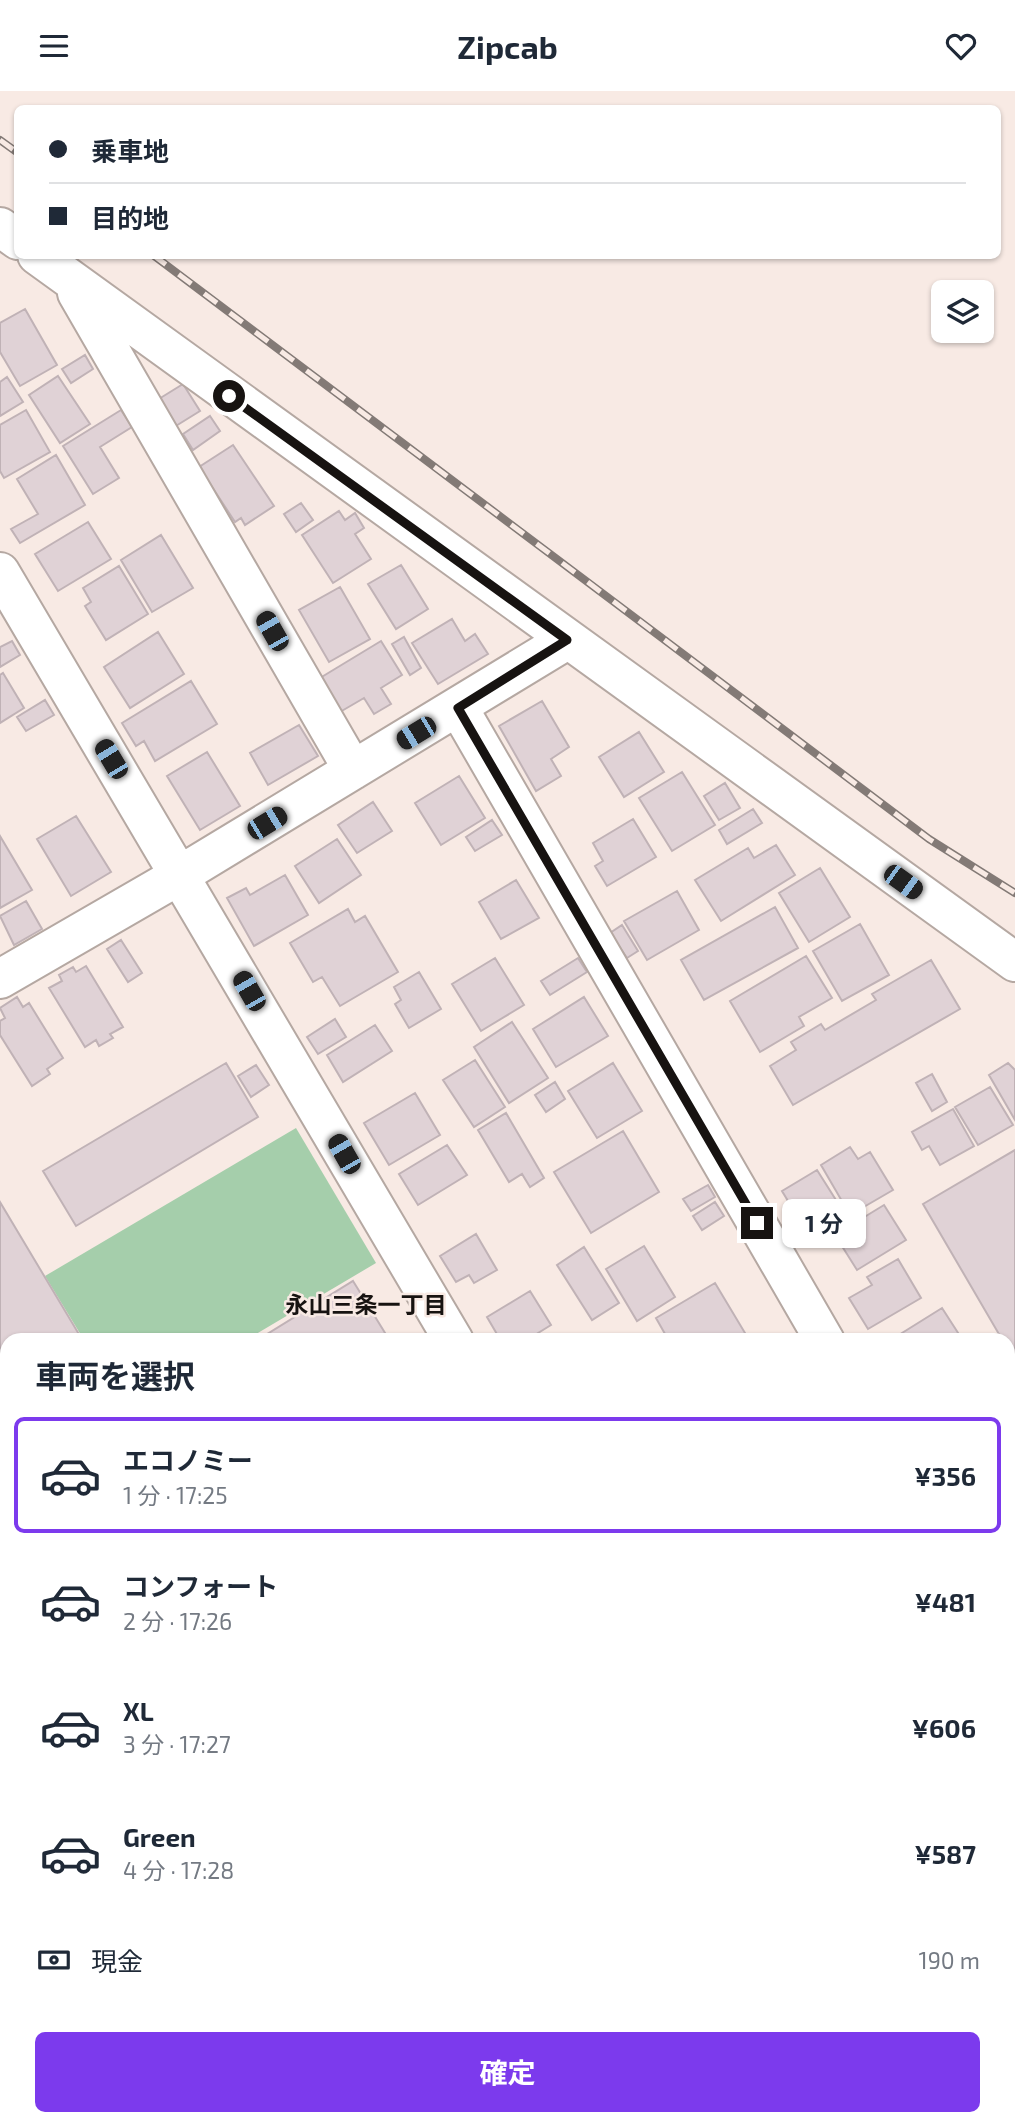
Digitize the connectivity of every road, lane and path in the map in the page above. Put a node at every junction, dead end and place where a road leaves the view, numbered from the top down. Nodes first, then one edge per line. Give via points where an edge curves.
1 (39, 259) edge
2 (71, 282) junction
3 (0, 572) edge
4 (567, 640) junction
5 (458, 708) junction
6 (353, 770) junction
7 (180, 875) junction
8 (1015, 963) edge
9 (0, 979) edge
10 (449, 1333) edge
11 (820, 1333) edge

1 - 2 street
2 - 4 street
2 - 6 street
3 - 7 street
4 - 5 street
4 - 8 street
5 - 6 street
5 - 11 street
6 - 7 street
7 - 9 street
7 - 10 street

